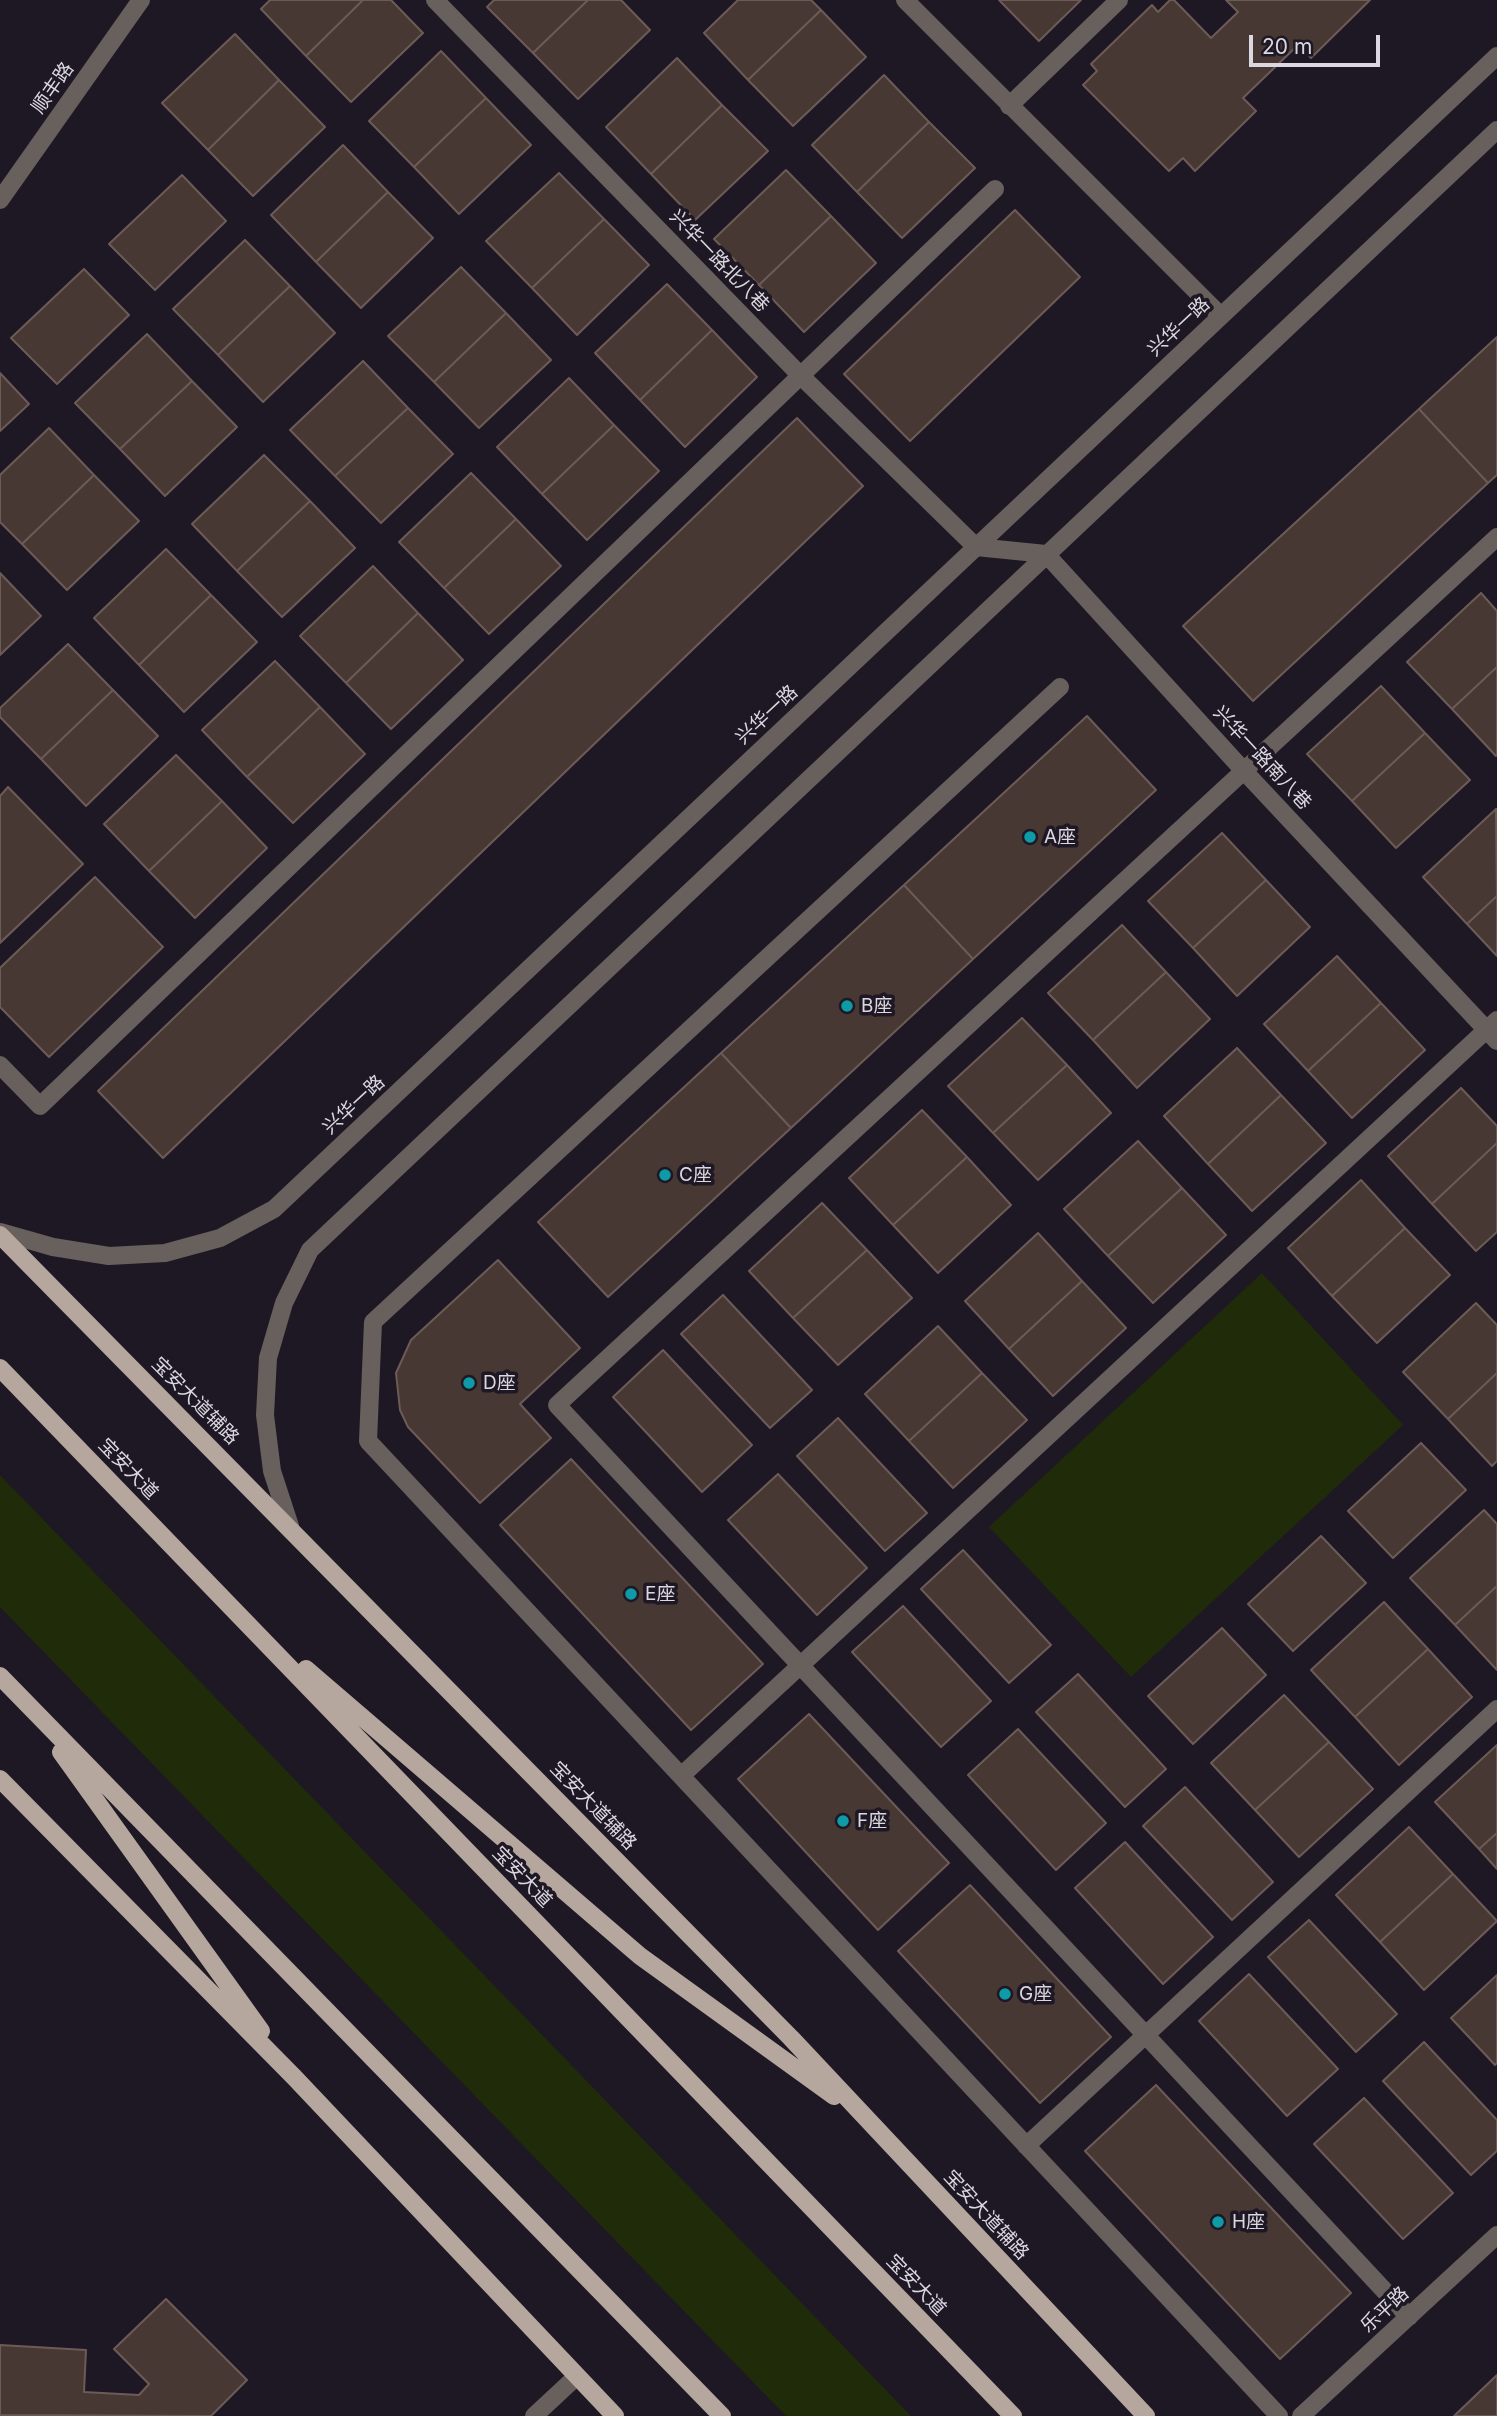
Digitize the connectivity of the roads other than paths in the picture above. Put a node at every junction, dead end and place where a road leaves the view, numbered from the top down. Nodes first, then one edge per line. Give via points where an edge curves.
1 (141, 0) edge
2 (435, 0) edge
3 (905, 0) edge
4 (1119, 0) edge
5 (1497, 56) edge
6 (1009, 106) junction
7 (1497, 130) edge
8 (995, 189) dead end
9 (0, 200) edge
10 (1221, 316) junction
11 (801, 376) junction
12 (1497, 537) edge
13 (976, 547) junction
14 (1046, 554) junction
15 (1060, 687) dead end
16 (1244, 771) junction
17 (1494, 1030) edge
18 (0, 1065) edge
19 (0, 1233) edge
20 (0, 1368) edge
21 (290, 1526) junction
22 (223, 1598) junction
23 (800, 1666) junction
24 (0, 1676) edge
25 (27, 1703) junction
26 (1497, 1709) edge
27 (681, 1776) junction
28 (0, 1779) edge
29 (1146, 2035) junction
30 (294, 2077) junction
31 (868, 2120) junction
32 (1026, 2146) junction
33 (1497, 2235) edge
34 (1409, 2317) junction
35 (1105, 2372) junction
36 (576, 2377) junction
37 (534, 2416) edge
38 (614, 2416) edge
39 (722, 2416) edge
40 (1013, 2416) edge
41 (1131, 2416) edge
42 (1146, 2416) edge
43 (1279, 2416) edge
44 (1301, 2416) edge

1 - 9 street, 顺丰路
2 - 11 street, 兴华一路北八巷
3 - 6 street
4 - 6 street
5 - 10 street, 兴华一路
6 - 10 street
7 - 14 street
8 - 11 street
10 - 13 street, 兴华一路
11 - 13 street, 兴华一路北八巷
11 - 18 street via 40,1106
12 - 16 street
13 - 14 street
13 - 19 street, 兴华一路 via 274,1209 220,1238 165,1253 109,1256
14 - 16 street, 兴华一路南八巷
14 - 21 street via 310,1250 284,1303 268,1358 266,1426 272,1471
15 - 27 street via 373,1322 368,1441
16 - 17 street, 兴华一路南八巷
16 - 23 street via 557,1405
17 - 23 street
19 - 21 main road, 宝安大道辅路
20 - 22 main road, 宝安大道
21 - 31 main road, 宝安大道辅路
22 - 31 main road via 640,1956
22 - 40 main road, 宝安大道
23 - 27 street
23 - 29 street
24 - 25 main road
25 - 30 main road
25 - 39 main road
26 - 29 street
27 - 32 street
28 - 30 main road
29 - 32 street
29 - 34 street
30 - 36 main road
31 - 35 main road, 宝安大道辅路
32 - 43 street
33 - 34 street, 乐平路
34 - 44 street, 乐平路
35 - 41 main road
35 - 42 main road, 宝安大道辅路
36 - 37 street
36 - 38 main road

